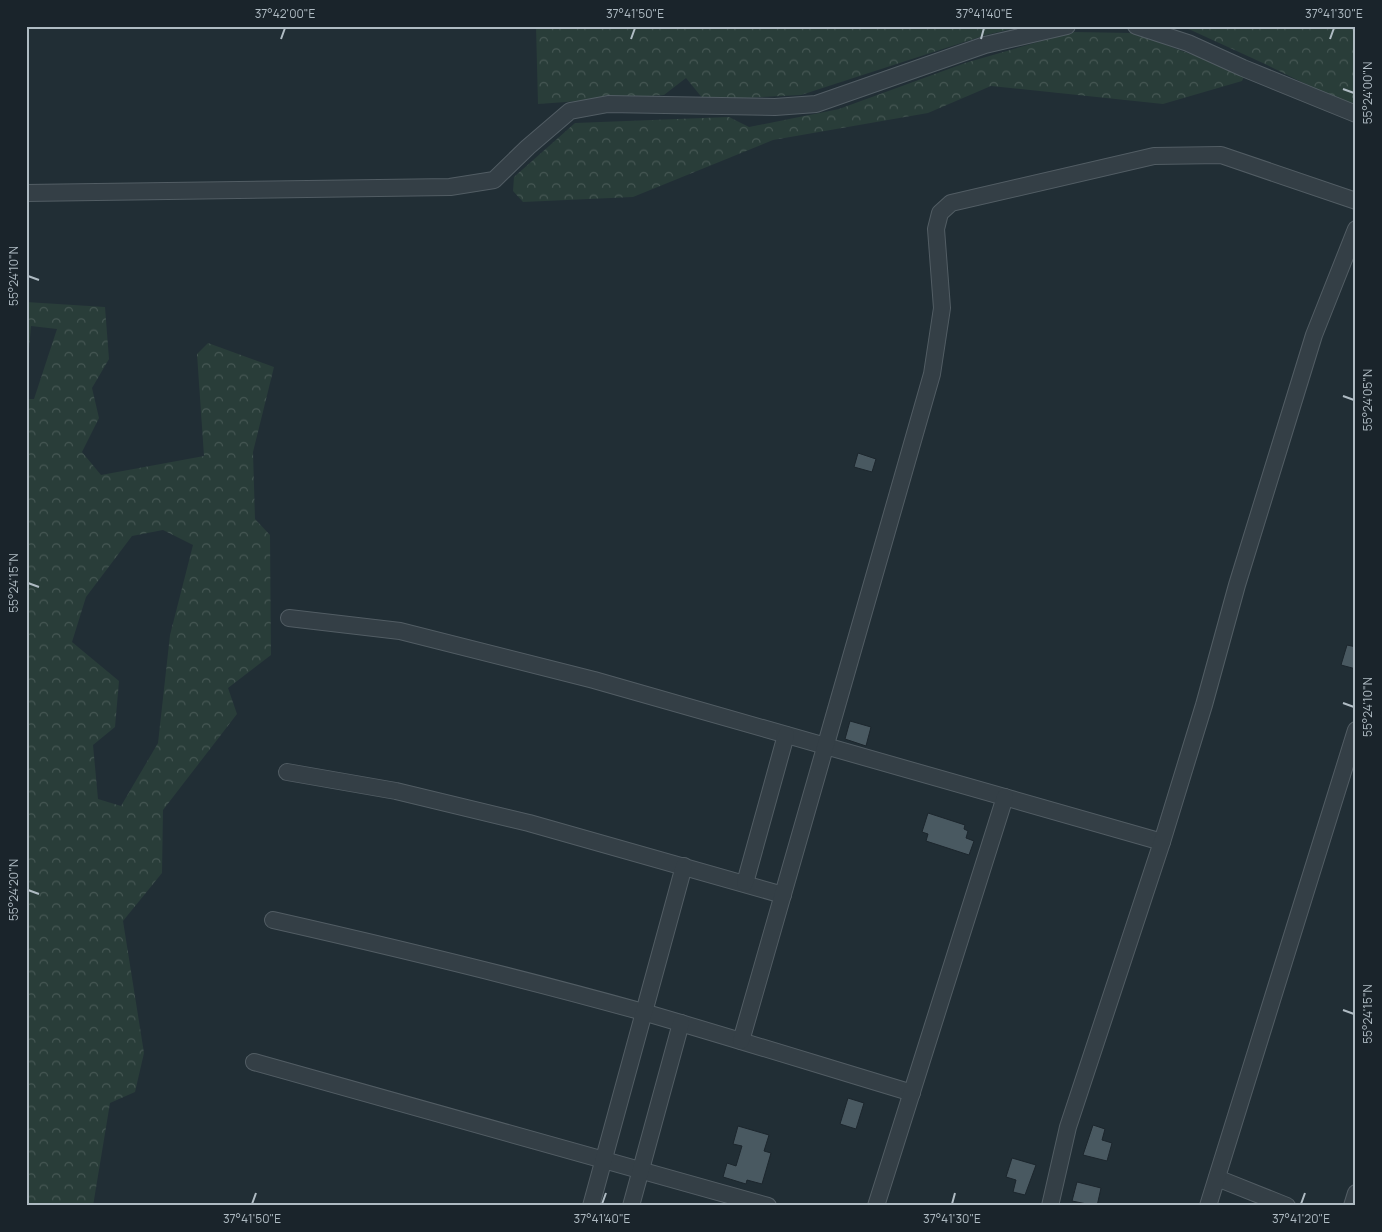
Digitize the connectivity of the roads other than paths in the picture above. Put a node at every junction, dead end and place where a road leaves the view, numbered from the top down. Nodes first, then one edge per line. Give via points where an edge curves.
1 (1067, 26) edge
2 (1136, 26) edge
3 (1356, 114) edge
4 (26, 193) edge
5 (1356, 201) edge
6 (1356, 229) edge
7 (289, 618) dead end
8 (1356, 730) edge
9 (786, 735) junction
10 (825, 746) junction
11 (287, 772) dead end
12 (1005, 797) junction
13 (1162, 842) junction
14 (684, 866) junction
15 (745, 883) junction
16 (783, 895) junction
17 (273, 920) dead end
18 (643, 1012) junction
19 (681, 1023) junction
20 (741, 1041) junction
21 (254, 1062) dead end
22 (912, 1093) junction
23 (604, 1160) junction
24 (641, 1170) junction
25 (1217, 1178) junction
26 (1356, 1193) edge
27 (591, 1206) edge
28 (631, 1206) edge
29 (768, 1206) edge
30 (876, 1206) edge
31 (1050, 1206) edge
32 (1208, 1206) edge
33 (1286, 1206) edge
34 (1352, 1206) edge

1 - 4 street via 985,45 816,104 775,107 608,104 570,111 494,180 450,187
2 - 3 street via 1188,43
5 - 10 street via 1221,155 1154,156 951,203 940,213 936,229 942,308 932,374
6 - 13 street via 1314,335
7 - 9 street via 400,631 594,680
8 - 25 street
9 - 10 street
9 - 15 street
10 - 12 street
10 - 16 street
11 - 14 street via 396,791 510,818
12 - 13 street
12 - 22 street
13 - 31 street via 1068,1127
14 - 15 street
14 - 18 street
15 - 16 street
16 - 20 street
17 - 18 street via 382,944
18 - 19 street
18 - 23 street
19 - 20 street
19 - 24 street
20 - 22 street
21 - 23 street
22 - 30 street
23 - 24 street
23 - 27 street
24 - 28 street
24 - 29 street
25 - 32 street
25 - 33 street
26 - 34 street

